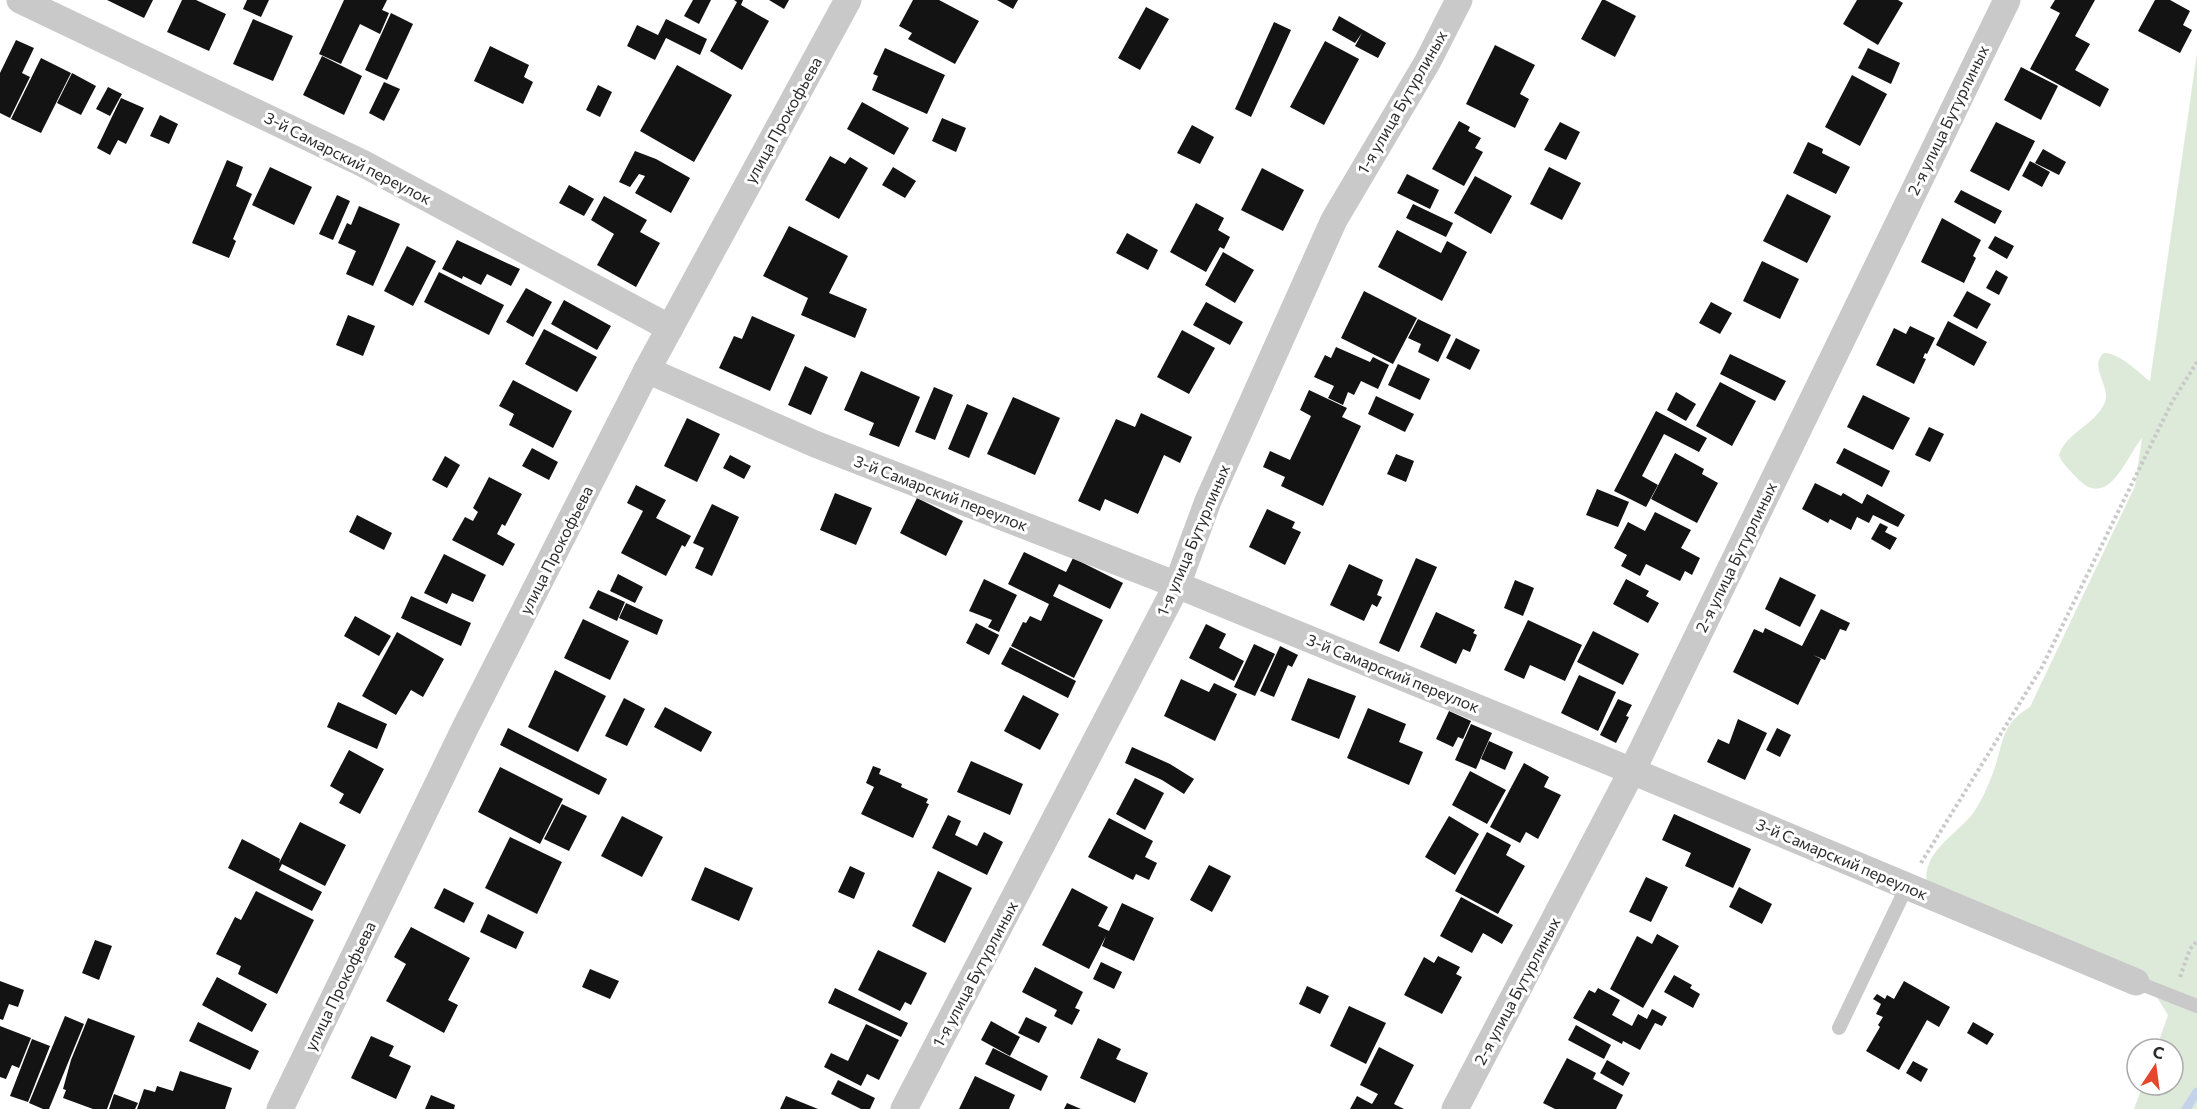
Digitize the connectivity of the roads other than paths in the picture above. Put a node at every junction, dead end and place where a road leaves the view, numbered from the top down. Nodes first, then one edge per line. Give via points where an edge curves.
1 (20, 0) edge
2 (849, 0) edge
3 (1459, 0) edge
4 (2007, 0) edge
5 (670, 328) junction
6 (647, 370) junction
7 (1177, 585) junction
8 (1632, 771) junction
9 (1907, 886) junction
10 (2136, 982) joint
11 (2197, 1006) edge
12 (1839, 1028) dead end
13 (280, 1109) edge
14 (904, 1109) edge
15 (1455, 1109) edge

1 - 5 street, 3-й Самарский переулок via 362,163
2 - 5 street, улица Прокофьева
3 - 7 street, 1-я улица Бутурлиных via 1428,61 1334,220 1208,501
4 - 8 street, 2-я улица Бутурлиных
5 - 6 street, улица Прокофьева
6 - 7 street, 3-й Самарский переулок via 815,444
6 - 13 street, улица Прокофьева via 465,728
7 - 8 street, 3-й Самарский переулок
7 - 14 street, 1-я улица Бутурлиных
8 - 9 street, 3-й Самарский переулок
8 - 15 street, 2-я улица Бутурлиных
9 - 10 street, 3-й Самарский переулок
9 - 12 lane
10 - 11 lane

